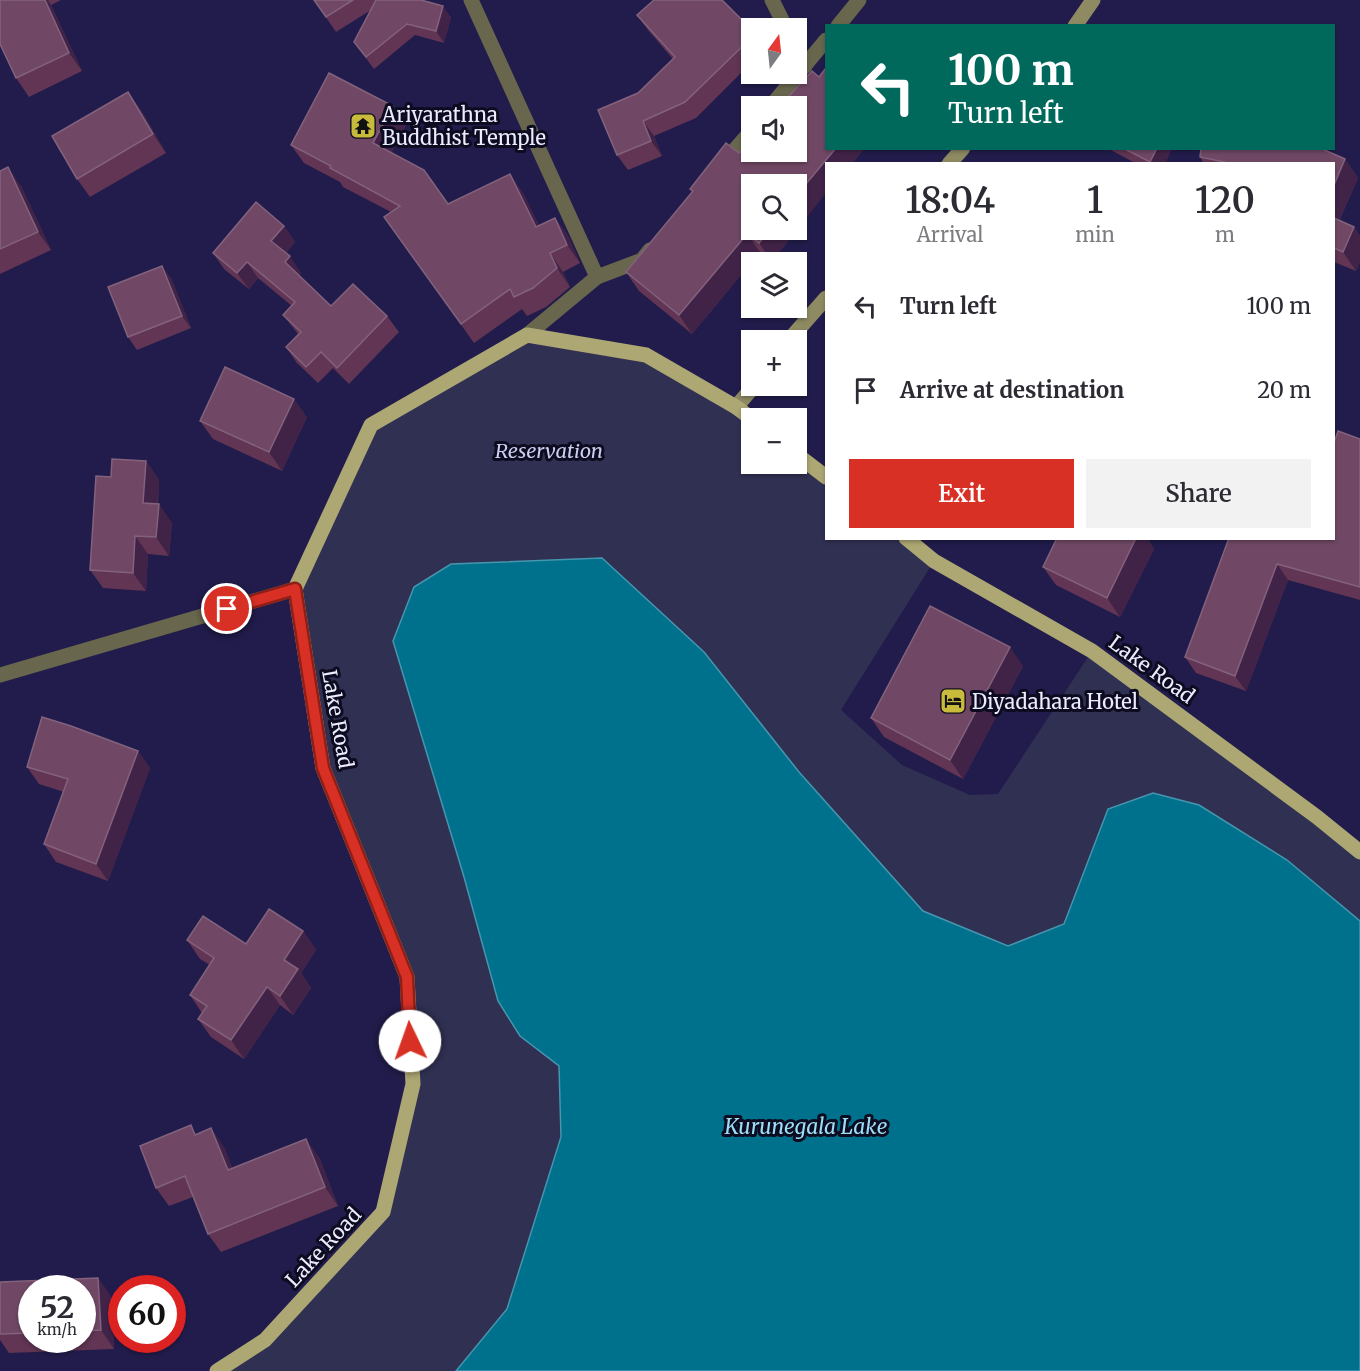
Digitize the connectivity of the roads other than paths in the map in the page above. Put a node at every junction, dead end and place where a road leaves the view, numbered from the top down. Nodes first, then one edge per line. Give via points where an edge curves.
1 (471, 0) edge
2 (772, 0) edge
3 (858, 0) edge
4 (1093, 0) edge
5 (781, 18) edge
6 (840, 24) edge
7 (1076, 24) edge
8 (825, 41) edge
9 (807, 64) edge
10 (790, 84) edge
11 (780, 96) edge
12 (741, 143) edge
13 (961, 150) edge
14 (951, 162) edge
15 (715, 173) edge
16 (656, 242) edge
17 (597, 277) junction
18 (825, 299) edge
19 (798, 330) edge
20 (527, 336) junction
21 (745, 396) edge
22 (736, 407) junction
23 (741, 411) edge
24 (807, 462) edge
25 (825, 476) edge
26 (908, 540) edge
27 (295, 589) junction
28 (0, 675) edge
29 (1360, 852) edge
30 (217, 1371) edge

1 - 17 street
2 - 5 street
3 - 6 street
4 - 7 street
8 - 9 street
10 - 11 street
12 - 15 street
13 - 14 street
16 - 17 street via 642,260
17 - 20 street
18 - 19 street
20 - 22 main road via 646,355
20 - 27 main road via 371,425
21 - 22 street
22 - 23 main road
24 - 25 main road
26 - 29 main road, Lake Road via 934,561 1092,651
27 - 28 street
27 - 30 main road, Lake Road via 323,768 407,977 413,1084 383,1212 265,1340

